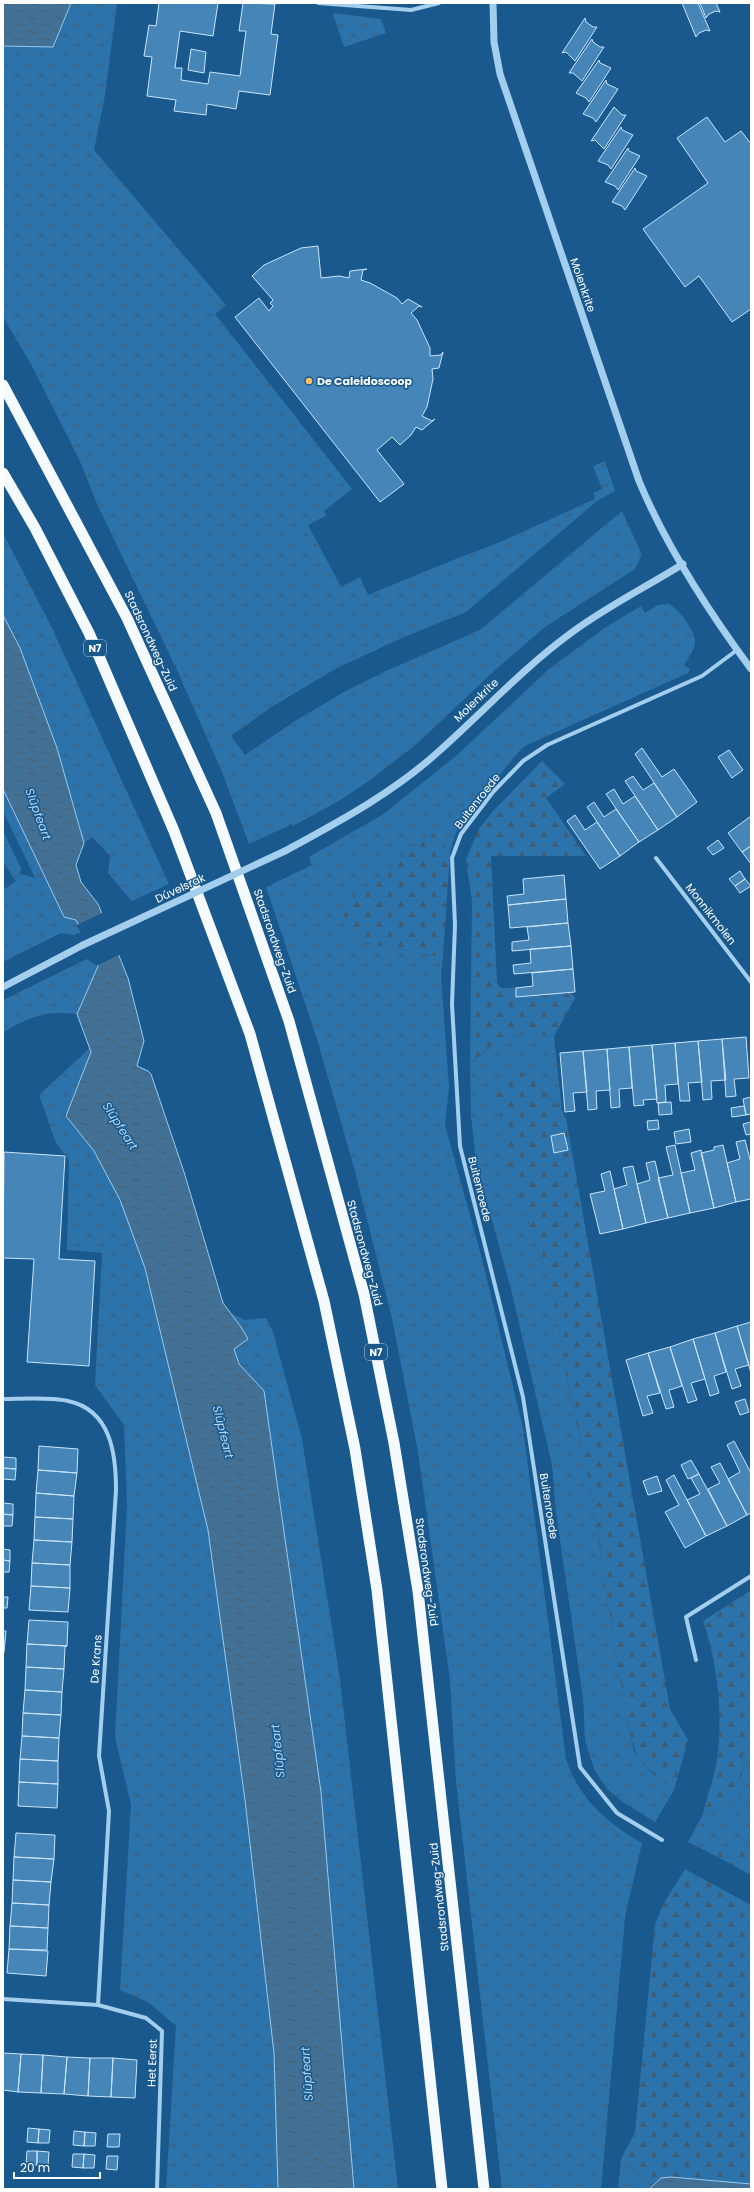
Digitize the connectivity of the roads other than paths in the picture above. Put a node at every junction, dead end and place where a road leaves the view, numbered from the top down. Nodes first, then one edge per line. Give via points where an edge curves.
1 (318, 3) edge
2 (439, 3) edge
3 (493, 3) edge
4 (3, 385) edge
5 (3, 473) edge
6 (682, 564) junction
7 (737, 650) junction
8 (751, 669) edge
9 (285, 851) joint
10 (656, 858) dead end
11 (751, 982) edge
12 (3, 988) edge
13 (3, 1399) edge
14 (751, 1576) edge
15 (696, 1660) dead end
16 (662, 1840) dead end
17 (3, 1998) edge
18 (98, 2005) junction
19 (157, 2189) edge
20 (442, 2189) edge
21 (484, 2189) edge

1 - 2 street via 411,10
3 - 6 street, Molenkrite via 494,42 500,74 562,259 639,481 650,508
4 - 21 highway, Stadsrondweg-Zuid / N7 via 127,618 216,813 289,1021 364,1294 394,1442 418,1592
5 - 20 highway, N7 via 35,528 89,633 174,830 250,1034 324,1302 354,1449 377,1590
6 - 7 street, Molenkrite
6 - 9 street, Molenkrite via 572,632 504,688 437,753 386,791 347,817
7 - 8 street, Molenkrite
7 - 16 street, Buitenroede via 702,676 547,745 523,761 493,792 461,834 452,858 455,925 452,1004 460,1146 523,1397 580,1767 617,1813
9 - 12 street, Dúvelsrak, bridge via 83,945
10 - 11 street, Monnikmolen
13 - 18 street, De Krans via 68,1401 94,1413 109,1434 116,1462 99,1756 109,1811
14 - 15 street via 686,1617
17 - 18 street, Het Eerst
18 - 19 street, Het Eerst via 146,2018 162,2031

